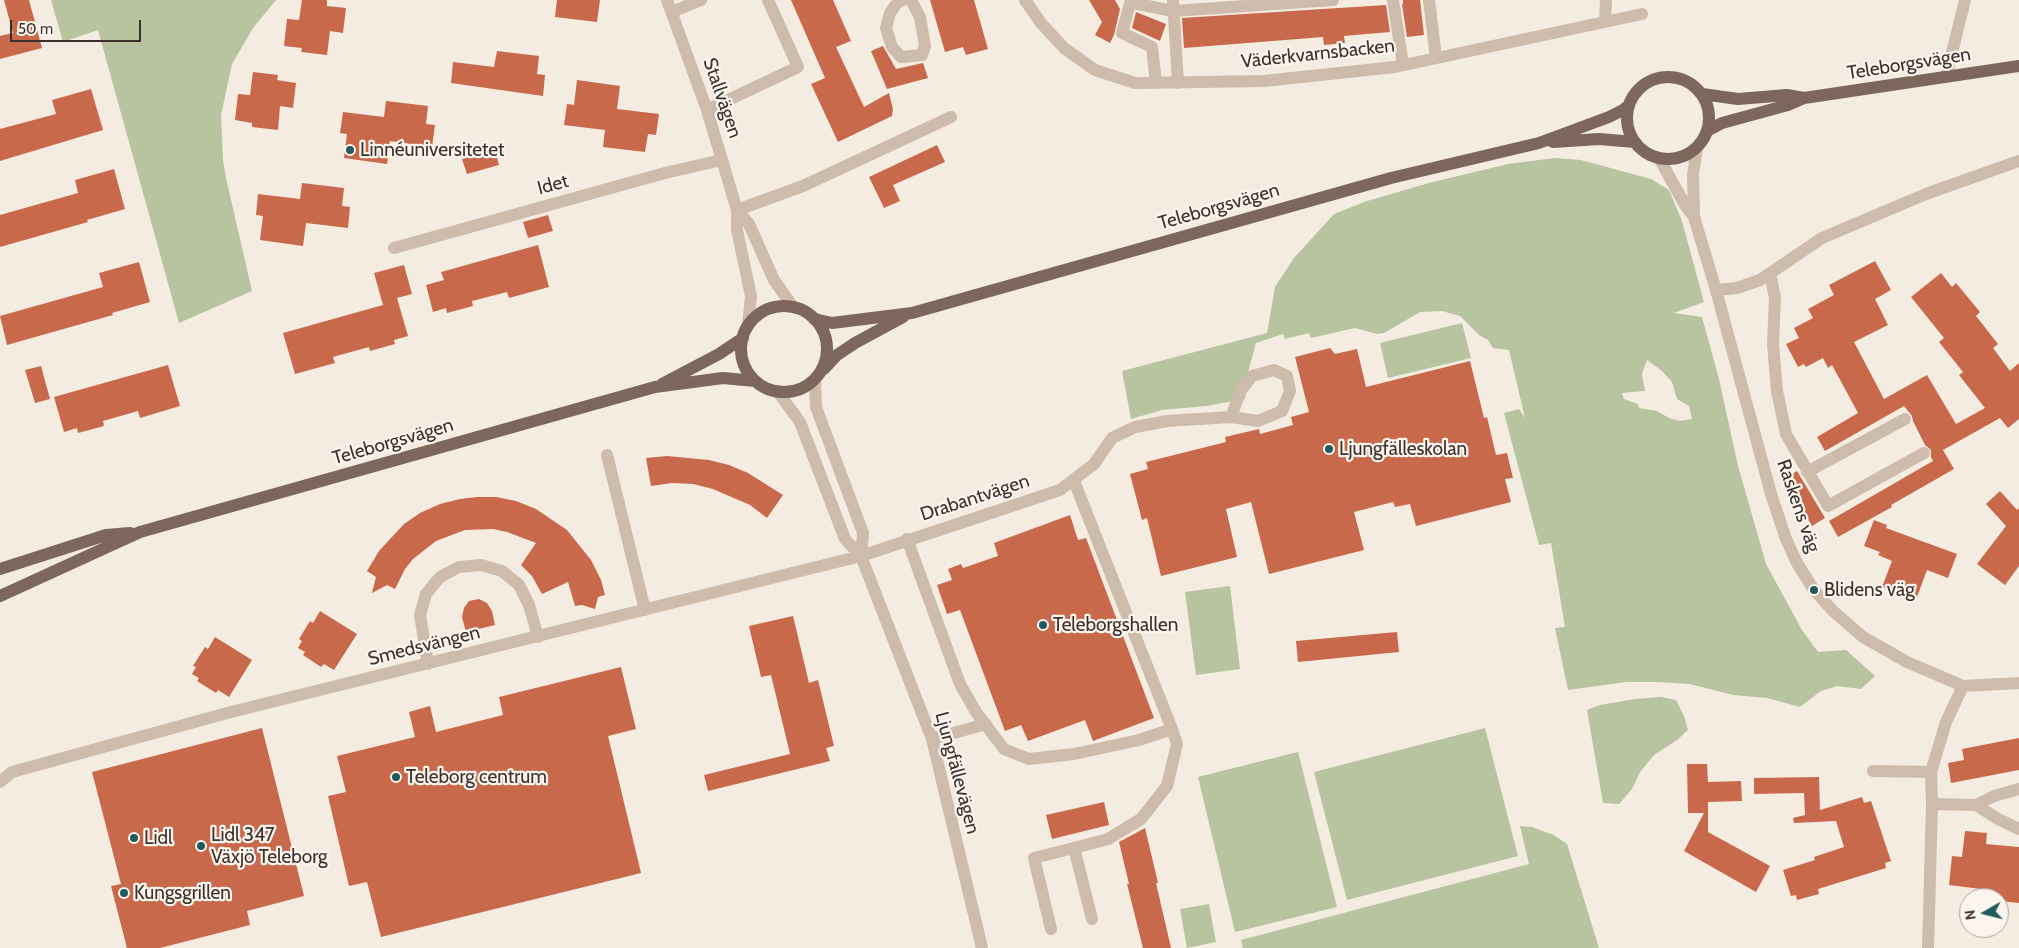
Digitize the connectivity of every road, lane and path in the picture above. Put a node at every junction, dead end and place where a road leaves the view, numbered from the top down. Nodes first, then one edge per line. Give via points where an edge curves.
1 (667, 0) edge
2 (701, 0) edge
3 (768, 0) edge
4 (903, 0) edge
5 (911, 0) edge
6 (1025, 0) edge
7 (1132, 0) edge
8 (1333, 0) edge
9 (1393, 0) edge
10 (1429, 0) edge
11 (1606, 0) edge
12 (1965, 0) edge
13 (1173, 5) edge
14 (672, 12) junction
15 (1642, 14) dead end
16 (1605, 21) junction
17 (1436, 58) junction
18 (1403, 65) junction
19 (2019, 66) edge
20 (1946, 77) junction
21 (1156, 83) junction
22 (1178, 83) junction
23 (1702, 94) junction
24 (1804, 98) junction
25 (1628, 105) junction
26 (707, 110) junction
27 (951, 117) dead end
28 (1707, 131) junction
29 (1635, 142) junction
30 (1539, 143) junction
31 (1697, 148) junction
32 (1659, 158) junction
33 (722, 160) junction
34 (2019, 161) edge
35 (737, 210) junction
36 (1694, 217) junction
37 (394, 248) dead end
38 (1770, 273) junction
39 (1716, 290) junction
40 (793, 307) junction
41 (912, 313) junction
42 (814, 319) junction
43 (745, 332) junction
44 (817, 376) junction
45 (755, 381) junction
46 (655, 387) junction
47 (778, 392) junction
48 (1231, 417) junction
49 (1905, 419) dead end
50 (1924, 453) dead end
51 (607, 455) dead end
52 (1808, 472) junction
53 (1074, 481) junction
54 (140, 532) junction
55 (907, 539) junction
56 (861, 556) junction
57 (0, 568) edge
58 (0, 596) edge
59 (645, 610) junction
60 (538, 637) junction
61 (428, 664) junction
62 (2019, 683) edge
63 (1963, 686) junction
64 (986, 724) junction
65 (1172, 729) junction
66 (932, 739) junction
67 (1873, 771) dead end
68 (1931, 772) junction
69 (0, 782) edge
70 (2019, 789) edge
71 (1932, 804) junction
72 (1976, 805) junction
73 (2019, 829) edge
74 (1074, 848) junction
75 (1092, 920) dead end
76 (1051, 929) dead end
77 (982, 948) edge
78 (1928, 948) edge

1 - 14 street, Stallvägen
2 - 14 street
3 - 26 street via 798,67
4 - 5 street via 890,13 886,28 892,47 901,57 922,54 925,46 920,17
6 - 21 street, Väderkvarnsbacken via 1064,48 1095,70 1135,83
7 - 13 street via 1138,4
7 - 21 street via 1122,33 1152,47
8 - 13 street
9 - 18 street
10 - 17 street
11 - 16 street
12 - 20 street
13 - 22 street
14 - 26 street, Stallvägen
15 - 16 street, Väderkvarnsbacken
16 - 17 street, Väderkvarnsbacken
17 - 18 street, Väderkvarnsbacken
18 - 22 street, Väderkvarnsbacken via 1264,81
19 - 20 main road, Teleborgsvägen
20 - 24 main road, Teleborgsvägen
21 - 22 street, Väderkvarnsbacken
23 - 24 main road, Teleborgsvägen via 1738,99 1787,95
23 - 25 main road via 1684,80 1662,77 1641,86
23 - 28 main road via 1709,112
24 - 28 main road, Teleborgsvägen via 1788,106 1722,123
25 - 29 main road via 1627,124
25 - 30 main road, Teleborgsvägen via 1609,117
26 - 33 street, Stallvägen
27 - 35 street via 803,186
28 - 31 main road
29 - 30 main road, Teleborgsvägen via 1599,139
29 - 32 main road
30 - 41 main road, Teleborgsvägen via 1391,178
31 - 32 main road via 1679,157
31 - 36 street, Raskens väg via 1693,169
32 - 36 street, Raskens väg
33 - 35 street, Stallvägen
33 - 37 street, Idet
34 - 38 street via 1926,194 1822,238
35 - 40 street, Stallvägen via 749,224 774,280
35 - 43 street, Stallvägen via 737,230 751,296
36 - 39 street, Raskens väg
38 - 39 street via 1737,288
38 - 52 street, Raskens väg via 1775,298 1773,344 1777,391 1786,434
39 - 63 street, Raskens väg via 1771,494 1786,539 1814,590 1863,637 1907,662
40 - 42 main road
40 - 43 main road via 768,310 757,316
41 - 42 main road, Teleborgsvägen via 832,323
41 - 44 main road, Teleborgsvägen via 855,343 837,355
42 - 44 main road via 826,345 826,359
43 - 45 main road via 744,364
43 - 46 main road, Teleborgsvägen via 718,354
44 - 47 main road via 800,389
44 - 56 street, Ljungfällevägen via 816,406 863,533
45 - 46 main road, Teleborgsvägen via 723,378
45 - 47 main road
46 - 54 main road, Teleborgsvägen
47 - 56 street, Ljungfällevägen via 800,422 845,540
48 - 48 street, Drabantvägen via 1241,390 1252,376 1274,370 1287,376 1290,391 1282,411 1258,421
48 - 53 street, Drabantvägen via 1167,421 1135,427 1112,438 1094,464
49 - 52 street
50 - 52 street, Raskens väg via 1828,506
51 - 59 street
53 - 55 street, Drabantvägen via 1060,490
53 - 65 street
54 - 57 main road, Teleborgsvägen via 106,535
54 - 58 main road, Teleborgsvägen
55 - 56 street, Drabantvägen
55 - 64 street via 960,684
56 - 59 street, Smedsvängen
56 - 66 street, Ljungfällevägen
59 - 60 street, Smedsvängen
60 - 61 street, Smedsvängen
60 - 61 street via 529,604 519,585 502,571 481,565 459,567 440,577 426,594 420,615
61 - 69 street, Smedsvängen via 79,753 12,772
62 - 63 street, Raskens väg
63 - 68 street via 1946,722
64 - 65 street via 1004,749 1028,758 1083,752
64 - 66 street
65 - 74 street via 1177,744 1167,786 1141,819 1108,839
66 - 77 street, Ljungfällevägen
67 - 68 street
68 - 71 street
70 - 72 street
71 - 72 street
71 - 78 street
72 - 73 street
74 - 75 street
74 - 76 street via 1034,858

